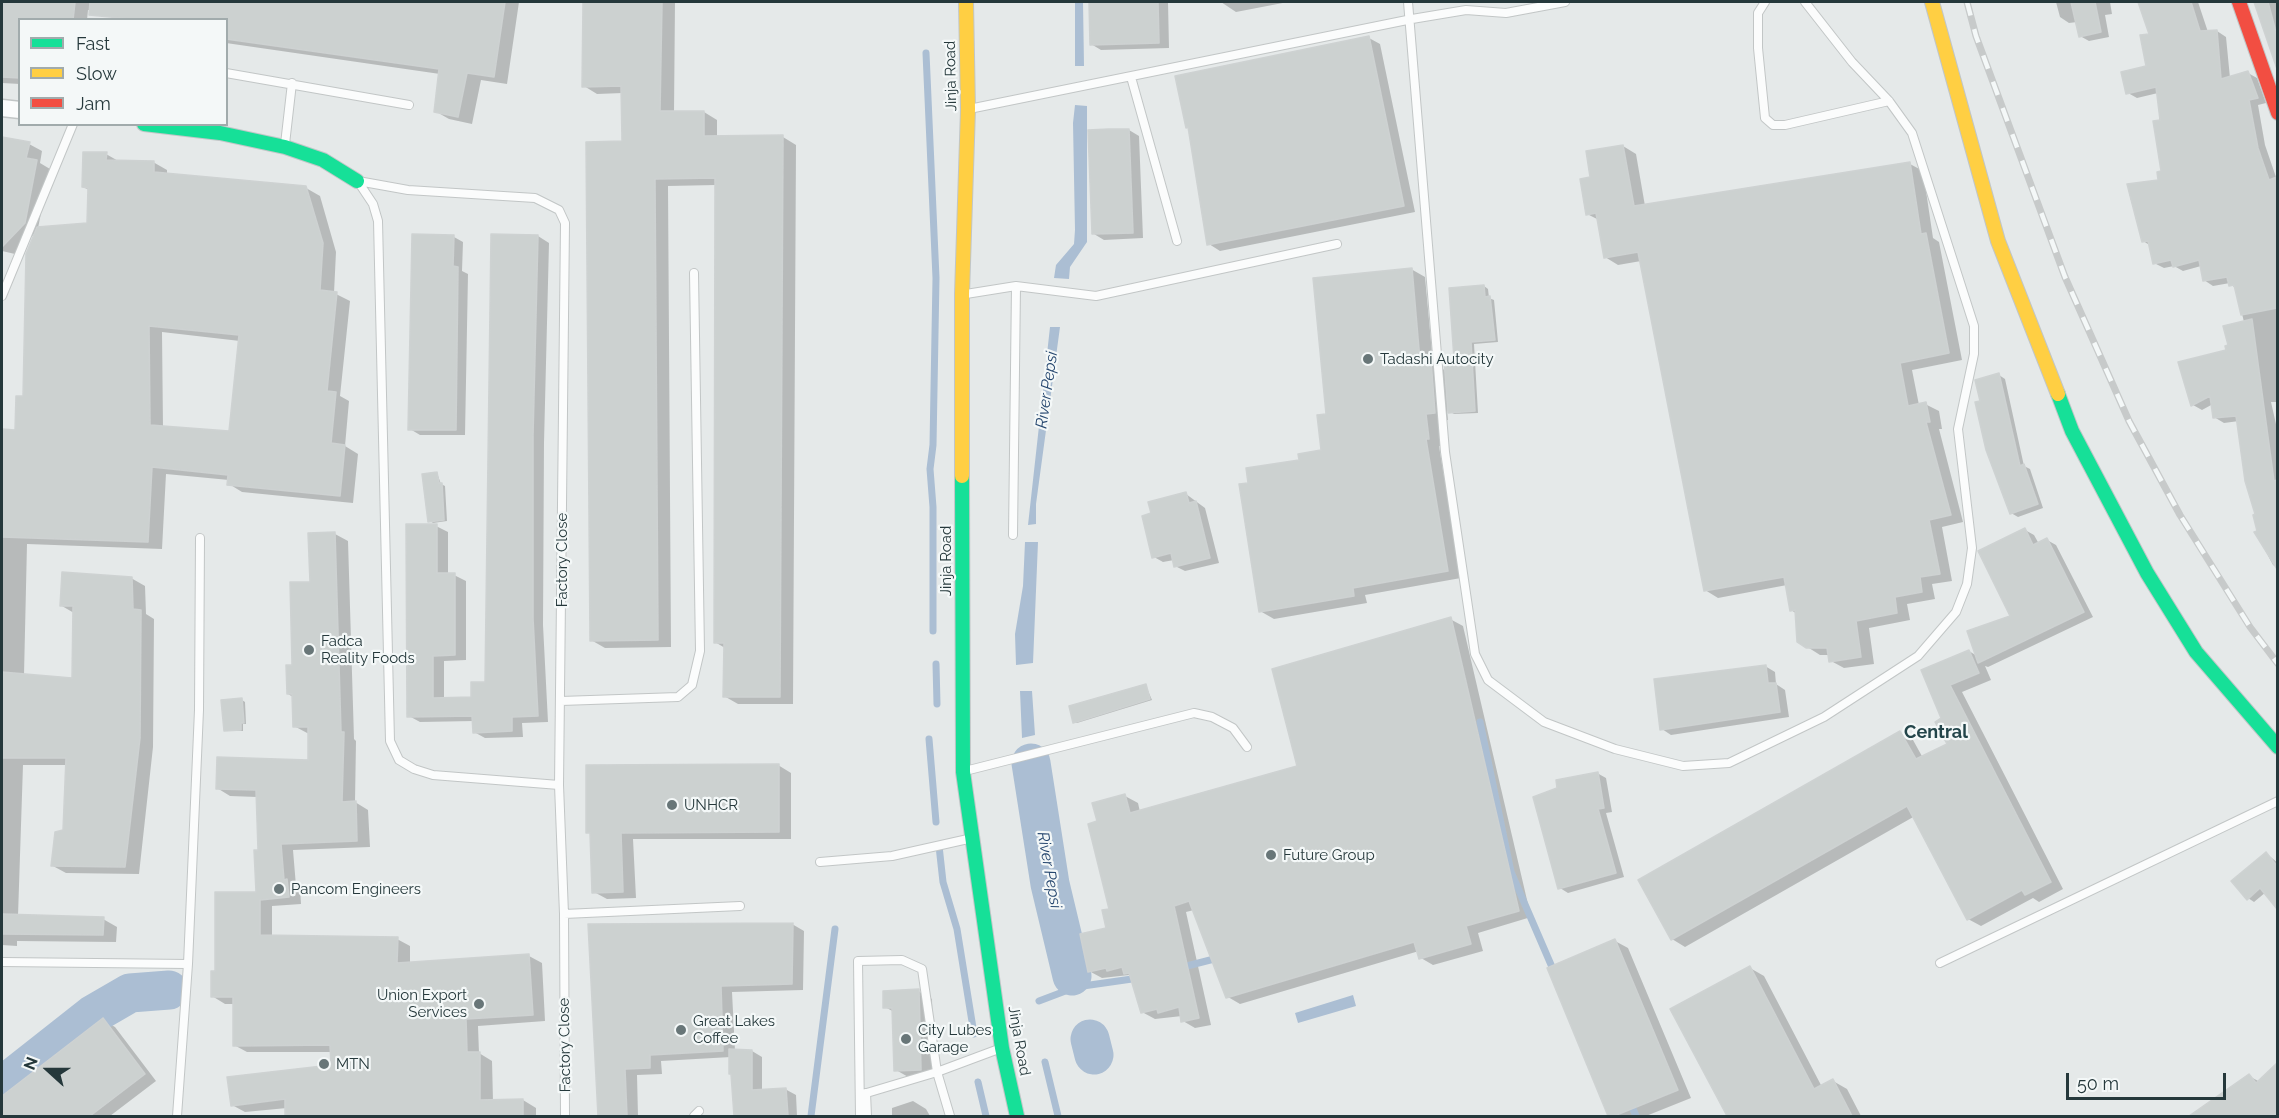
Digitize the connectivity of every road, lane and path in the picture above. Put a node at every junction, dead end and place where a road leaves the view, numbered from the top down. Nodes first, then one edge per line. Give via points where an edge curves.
1 (966, 2) edge
2 (1408, 2) edge
3 (1565, 2) edge
4 (1765, 2) edge
5 (1805, 2) edge
6 (1932, 2) edge
7 (2239, 2) edge
8 (1412, 19) junction
9 (228, 73) edge
10 (1131, 77) junction
11 (292, 83) junction
12 (1888, 101) junction
13 (409, 105) dead end
14 (2, 108) edge
15 (968, 109) junction
16 (18, 110) edge
17 (2277, 113) edge
18 (72, 126) edge
19 (161, 126) edge
20 (285, 147) junction
21 (357, 181) junction
22 (1177, 241) dead end
23 (1337, 244) dead end
24 (694, 273) dead end
25 (4, 285) edge
26 (1016, 286) junction
27 (962, 294) junction
28 (2, 296) edge
29 (1013, 535) dead end
30 (200, 538) dead end
31 (561, 701) junction
32 (1246, 747) dead end
33 (2277, 747) edge
34 (963, 772) junction
35 (559, 785) junction
36 (2277, 801) edge
37 (971, 839) junction
38 (820, 862) dead end
39 (740, 906) dead end
40 (564, 914) junction
41 (2, 962) edge
42 (1940, 963) dead end
43 (188, 964) junction
44 (1002, 1048) junction
45 (937, 1072) junction
46 (863, 1094) junction
47 (177, 1116) edge
48 (566, 1116) edge
49 (860, 1116) edge
50 (867, 1116) edge
51 (950, 1116) edge
52 (1017, 1116) edge

1 - 15 main road, Jinja Road
2 - 8 lane
3 - 8 lane via 1506,13 1466,10
4 - 12 lane via 1758,13 1758,48 1765,118 1773,125
5 - 12 lane
6 - 33 main road via 1998,241 2072,431 2148,573 2196,652
7 - 17 main road
8 - 10 lane
8 - 12 lane via 1445,452 1475,654 1488,680 1544,722 1615,749 1683,766 1729,763 1824,717 1918,656 1956,612 1967,584 1971,548 1958,429 1974,354 1974,326 1912,133
9 - 11 lane
10 - 15 lane
10 - 22 lane
11 - 13 lane
11 - 20 lane
14 - 16 street
15 - 27 main road, Jinja Road
18 - 25 lane
19 - 20 main road
20 - 21 main road via 323,160
21 - 31 lane, Factory Close via 408,190 535,198 559,210 565,223
21 - 35 lane via 373,204 378,221 390,741 399,760 414,770 433,775
23 - 26 lane via 1096,296
24 - 31 lane via 700,651 692,685 678,697
25 - 28 lane
26 - 27 lane
26 - 29 lane
27 - 34 main road, Jinja Road
30 - 43 lane via 199,710
31 - 35 lane, Factory Close
32 - 34 lane via 1233,728 1194,713
34 - 37 main road, Jinja Road
35 - 40 lane, Factory Close
36 - 42 lane
37 - 38 lane via 892,856
37 - 44 main road, Jinja Road
39 - 40 lane
40 - 48 lane, Factory Close
41 - 43 lane
43 - 47 lane
44 - 45 lane
44 - 52 main road, Jinja Road
45 - 46 lane
45 - 46 lane via 922,969 902,960 858,961
45 - 51 lane
46 - 49 lane
46 - 50 lane

